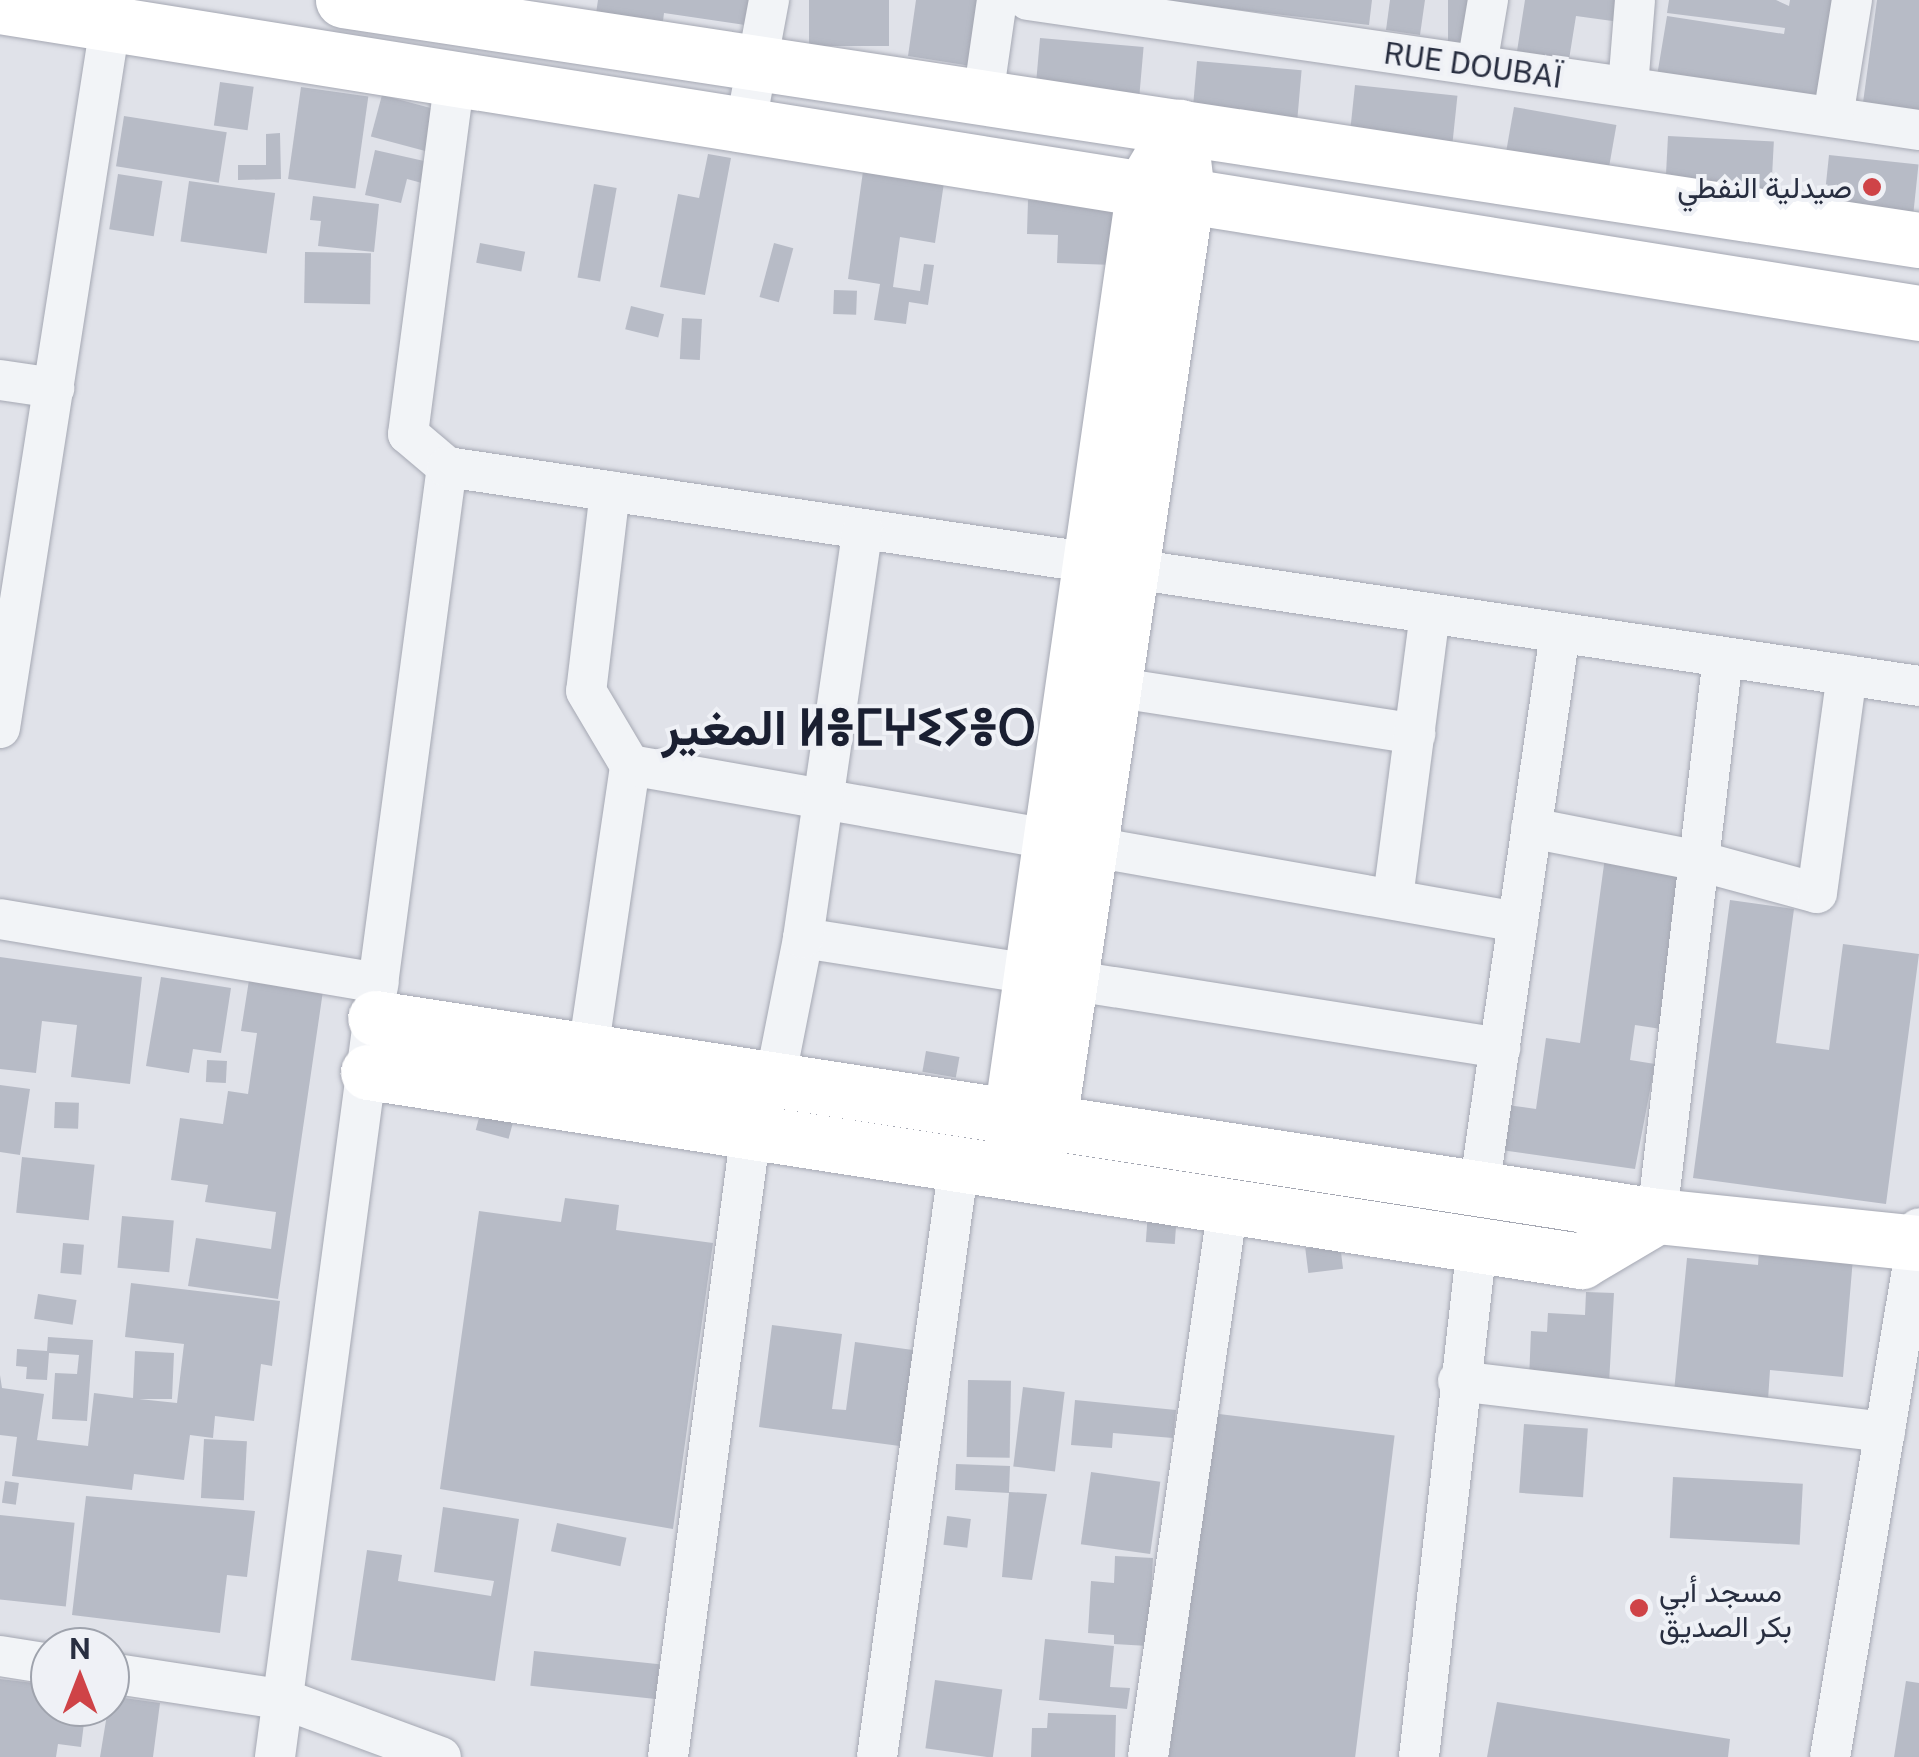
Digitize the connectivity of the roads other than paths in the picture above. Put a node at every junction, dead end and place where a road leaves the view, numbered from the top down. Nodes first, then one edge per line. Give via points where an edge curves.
1 (344, 0) edge
2 (768, 0) edge
3 (997, 0) edge
4 (1028, 0) edge
5 (1488, 0) edge
6 (1635, 0) edge
7 (1852, 0) edge
8 (1086, 4) edge
9 (0, 6) edge
10 (112, 12) edge
11 (759, 64) junction
12 (1477, 65) junction
13 (455, 77) junction
14 (1628, 87) junction
15 (983, 97) junction
16 (1833, 118) junction
17 (746, 123) junction
18 (1179, 128) junction
19 (1919, 130) edge
20 (1166, 189) junction
21 (1919, 240) edge
22 (1919, 314) edge
23 (0, 380) edge
24 (54, 388) junction
25 (448, 467) junction
26 (610, 491) junction
27 (863, 529) junction
28 (1108, 566) junction
29 (1430, 613) junction
30 (1560, 632) junction
31 (1723, 657) junction
32 (1848, 675) junction
33 (1919, 686) edge
34 (1113, 687) junction
35 (0, 728) edge
36 (1415, 734) junction
37 (630, 765) junction
38 (824, 798) junction
39 (1532, 828) junction
40 (1070, 840) junction
41 (1699, 861) junction
42 (1394, 898) junction
43 (0, 918) edge
44 (1518, 922) junction
45 (803, 938) junction
46 (1050, 976) junction
47 (377, 1001) junction
48 (1500, 1048) junction
49 (588, 1052) junction
50 (368, 1072) junction
51 (775, 1080) junction
52 (1030, 1120) junction
53 (751, 1131) junction
54 (959, 1164) junction
55 (1017, 1173) junction
56 (1479, 1189) junction
57 (1228, 1206) junction
58 (1657, 1216) junction
59 (1918, 1238) edge
60 (1477, 1245) junction
61 (1908, 1367) edge
62 (1458, 1381) junction
63 (1885, 1432) junction
64 (0, 1656) edge
65 (30, 1661) edge
66 (130, 1676) edge
67 (286, 1700) junction
68 (275, 1757) edge
69 (441, 1757) edge
70 (668, 1757) edge
71 (877, 1757) edge
72 (1148, 1757) edge
73 (1419, 1757) edge
74 (1830, 1757) edge

1 - 11 street
2 - 11 street
3 - 15 street
4 - 8 street, RUE DOUBAÏ
5 - 12 street
6 - 14 street
7 - 16 street
8 - 12 street, RUE DOUBAÏ
9 - 10 street
10 - 13 street
10 - 24 street
11 - 15 street
11 - 17 street
12 - 14 street, RUE DOUBAÏ
13 - 17 street
13 - 25 street via 408,434
14 - 16 street, RUE DOUBAÏ
15 - 18 street
16 - 19 street, RUE DOUBAÏ
17 - 20 street
18 - 20 street
18 - 21 street
20 - 22 street
20 - 28 street
23 - 24 street
24 - 35 street
25 - 26 street
25 - 47 street
26 - 27 street
26 - 37 street via 586,691
27 - 28 street
27 - 38 street
28 - 29 street
28 - 34 street
28 - 40 street
29 - 30 street
29 - 36 street
30 - 31 street
30 - 39 street
31 - 32 street
31 - 41 street
32 - 33 street
32 - 41 street via 1818,894
34 - 36 street
34 - 40 street
36 - 42 street
37 - 38 street
37 - 49 street
38 - 40 street
38 - 45 street
39 - 41 street
39 - 44 street
40 - 42 street
40 - 46 street
41 - 58 street
42 - 44 street
43 - 47 street
44 - 48 street
45 - 46 street
45 - 51 street
46 - 48 street
46 - 52 street
47 - 49 street
47 - 50 street
48 - 56 street
49 - 51 street
50 - 53 street
50 - 67 street
51 - 52 street
51 - 53 street
52 - 55 street
52 - 56 street
53 - 54 street
53 - 70 street
54 - 55 street
54 - 71 street
55 - 57 street
56 - 58 street
57 - 60 street
57 - 72 street
58 - 59 street
58 - 60 street via 1581,1261
59 - 61 street
60 - 62 street
61 - 63 street
62 - 63 street
62 - 73 street
63 - 74 street
64 - 65 street
66 - 67 street
67 - 68 street
67 - 69 street

